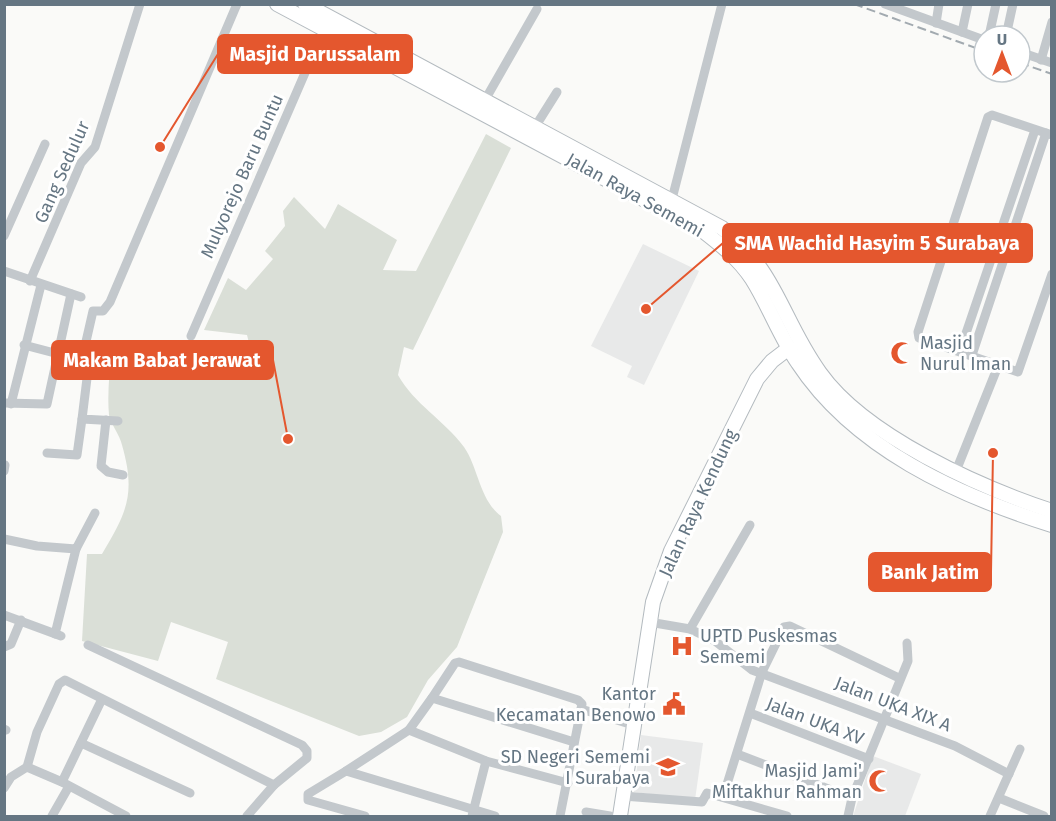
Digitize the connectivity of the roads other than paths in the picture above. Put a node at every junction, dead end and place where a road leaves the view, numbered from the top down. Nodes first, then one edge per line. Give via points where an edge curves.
1 (140, 4) edge
2 (237, 4) edge
3 (277, 4) edge
4 (305, 4) edge
5 (722, 4) edge
6 (939, 4) edge
7 (968, 4) edge
8 (996, 4) edge
9 (1013, 4) edge
10 (890, 5) edge
11 (537, 9) dead end
12 (1052, 22) edge
13 (936, 23) junction
14 (992, 24) edge
15 (1009, 24) edge
16 (962, 32) junction
17 (322, 34) junction
18 (972, 36) edge
19 (1032, 57) edge
20 (1041, 60) junction
21 (1052, 63) edge
22 (407, 67) junction
23 (557, 92) dead end
24 (485, 100) junction
25 (506, 118) junction
26 (535, 127) junction
27 (1035, 130) junction
28 (1050, 133) edge
29 (45, 144) dead end
30 (672, 200) junction
31 (4, 236) edge
32 (996, 248) junction
33 (1007, 250) junction
34 (4, 271) edge
35 (1052, 274) edge
36 (30, 281) junction
37 (41, 285) junction
38 (71, 294) junction
39 (81, 297) dead end
40 (191, 336) dead end
41 (24, 345) junction
42 (789, 348) junction
43 (960, 351) junction
44 (58, 354) junction
45 (972, 355) junction
46 (82, 359) junction
47 (998, 366) junction
48 (8, 403) edge
49 (82, 419) junction
50 (106, 420) junction
51 (118, 421) dead end
52 (48, 453) dead end
53 (4, 465) edge
54 (4, 471) edge
55 (956, 471) junction
56 (123, 475) dead end
57 (1000, 499) junction
58 (1052, 511) edge
59 (94, 513) dead end
60 (750, 525) dead end
61 (1052, 525) edge
62 (4, 538) edge
63 (76, 549) junction
64 (4, 615) edge
65 (21, 620) junction
66 (649, 622) junction
67 (690, 629) junction
68 (907, 643) dead end
69 (88, 645) dead end
70 (5, 649) edge
71 (762, 672) junction
72 (899, 678) junction
73 (432, 698) junction
74 (102, 699) junction
75 (581, 709) junction
76 (750, 713) junction
77 (886, 719) junction
78 (633, 725) junction
79 (409, 730) junction
80 (574, 742) junction
81 (81, 743) junction
82 (1020, 749) dead end
83 (737, 754) junction
84 (868, 759) junction
85 (486, 761) junction
86 (27, 767) junction
87 (346, 771) junction
88 (1009, 774) junction
89 (568, 783) junction
90 (65, 785) junction
91 (274, 785) junction
92 (4, 788) edge
93 (189, 793) dead end
94 (623, 796) junction
95 (723, 797) junction
96 (852, 798) junction
97 (999, 798) junction
98 (586, 812) dead end
99 (758, 812) edge
100 (473, 813) edge
101 (52, 816) edge
102 (126, 816) edge
103 (247, 816) edge
104 (365, 816) edge
105 (495, 816) edge
106 (560, 816) edge
107 (610, 816) edge
108 (620, 816) edge
109 (787, 816) edge
110 (848, 816) edge
111 (990, 816) edge
112 (1044, 816) edge

1 - 36 street, Gang Sedulur via 99,137 81,163
2 - 46 street via 132,250 103,310 93,311
3 - 17 main road, Jalan Raya Sememi
4 - 22 main road, Jalan Raya Sememi
5 - 30 street, Jalan Raya Sememi
6 - 13 street
7 - 16 street
8 - 14 street
9 - 15 street
10 - 13 street
11 - 24 street
12 - 20 street
13 - 16 street
16 - 18 street
17 - 22 main road, Jalan Raya Sememi
17 - 40 street, Mulyorejo Baru Buntu
19 - 20 street
20 - 21 street
22 - 24 main road, Jalan Raya Sememi
22 - 25 main road, Jalan Raya Sememi
23 - 26 street
24 - 25 main road, Jalan Raya Sememi
25 - 26 main road, Jalan Raya Sememi
25 - 42 main road, Jalan Raya Sememi via 712,238 751,278
26 - 30 main road, Jalan Raya Sememi
27 - 28 street
27 - 32 street
27 - 43 street via 992,116 987,119 918,334 919,338
28 - 33 street
29 - 31 street
30 - 55 main road, Jalan Raya Sememi via 722,228 751,254 772,284 808,356 833,390 880,428
32 - 33 street
32 - 43 street
33 - 45 street
34 - 36 street
35 - 47 street via 1019,371
36 - 37 street
37 - 38 street
37 - 41 street
38 - 39 street
38 - 44 street
41 - 44 street
41 - 48 street
42 - 57 main road, Jalan Raya Sememi via 828,403 879,446 954,485
42 - 66 main road, Jalan Raya Kendung via 757,379 671,551
43 - 45 street
44 - 46 street
44 - 48 street via 47,404
45 - 47 street
46 - 49 street via 90,366
47 - 55 street
49 - 50 street
49 - 52 street via 77,455
50 - 51 street
50 - 56 street via 101,466
53 - 54 street
55 - 57 main road, Jalan Raya Sememi
57 - 58 main road, Jalan Raya Sememi
57 - 61 main road, Jalan Raya Sememi
59 - 63 street
60 - 67 street
62 - 63 street
63 - 65 street via 58,635
64 - 65 street
65 - 70 street
66 - 67 street, Jalan UKA XIX A
66 - 78 main road, Jalan Raya Kendung
67 - 71 street, Jalan UKA XIX A via 716,641 752,670
68 - 72 street via 908,661
69 - 91 street via 302,745 307,758
71 - 72 street, Jalan UKA XIX A via 786,626
71 - 76 street
71 - 77 street, Jalan UKA XIX A
72 - 77 street
73 - 75 street via 455,663 459,663 578,700
73 - 79 street
73 - 80 street
74 - 81 street
74 - 86 street via 69,681 61,682 37,732
74 - 91 street
75 - 78 street
75 - 80 street
76 - 83 street
76 - 84 street, Jalan UKA XV
77 - 84 street
77 - 88 street, Jalan UKA XIX A via 955,746
78 - 94 main road, Jalan Raya Kendung
79 - 85 street
79 - 87 street
80 - 89 street
81 - 90 street
81 - 93 street
82 - 88 street
83 - 95 street
83 - 96 street
84 - 96 street
85 - 89 street
85 - 100 street
86 - 90 street
86 - 92 street via 11,777
87 - 100 street
87 - 104 street via 308,794 308,801
88 - 97 street
89 - 106 street
90 - 101 street
90 - 102 street
91 - 103 street
94 - 95 street via 702,802 707,793
94 - 108 main road, Jalan Raya Kendung
95 - 99 street
96 - 110 street
97 - 111 street
97 - 112 street
98 - 107 street
99 - 109 street
100 - 105 street

